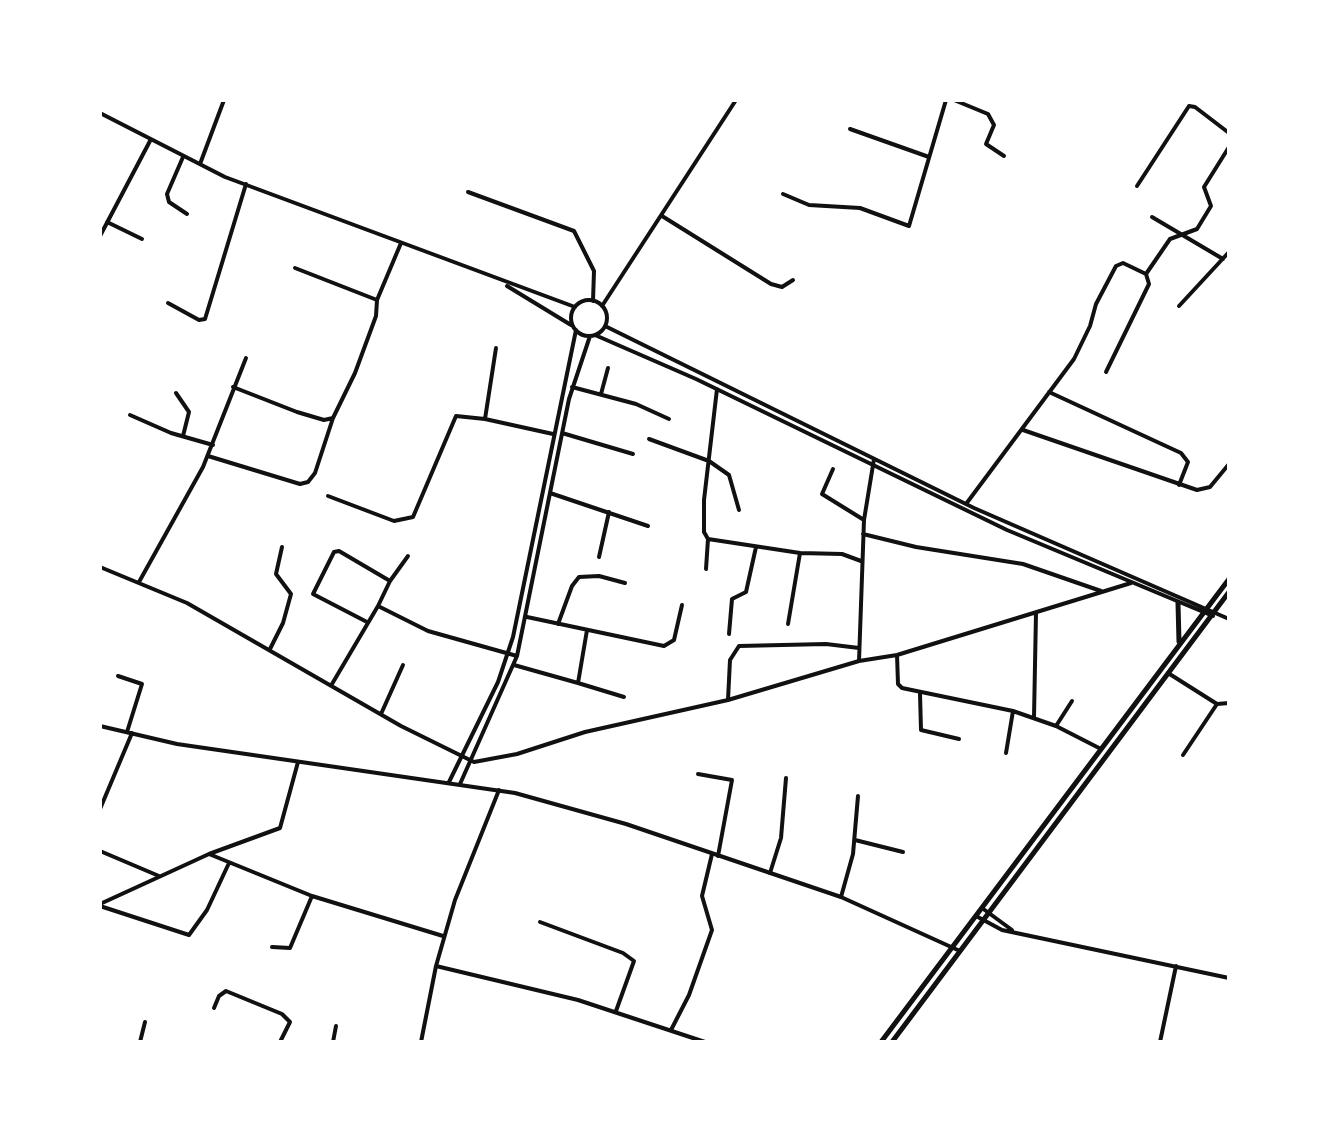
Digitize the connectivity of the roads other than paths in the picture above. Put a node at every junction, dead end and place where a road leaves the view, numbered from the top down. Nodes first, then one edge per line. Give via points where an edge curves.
1 (224, 100) edge
2 (736, 100) edge
3 (946, 100) edge
4 (954, 100) edge
5 (100, 113) edge
6 (850, 129) dead end
7 (1229, 133) edge
8 (150, 141) junction
9 (1229, 147) edge
10 (183, 156) junction
11 (1004, 156) dead end
12 (929, 157) junction
13 (200, 164) junction
14 (246, 184) junction
15 (1137, 186) dead end
16 (468, 192) dead end
17 (783, 194) dead end
18 (187, 214) dead end
19 (661, 215) junction
20 (1152, 217) dead end
21 (107, 222) junction
22 (100, 236) edge
23 (1183, 236) junction
24 (142, 239) dead end
25 (401, 243) junction
26 (1229, 252) edge
27 (1223, 259) junction
28 (295, 268) dead end
29 (1146, 274) junction
30 (793, 280) dead end
31 (502, 282) junction
32 (377, 300) junction
33 (593, 301) junction
34 (168, 303) dead end
35 (602, 306) junction
36 (1179, 306) dead end
37 (575, 307) junction
38 (605, 326) junction
39 (575, 328) junction
40 (592, 336) junction
41 (496, 348) dead end
42 (246, 358) dead end
43 (608, 368) dead end
44 (1106, 372) dead end
45 (233, 387) junction
46 (572, 387) junction
47 (717, 389) junction
48 (1049, 392) junction
49 (176, 393) dead end
50 (601, 394) junction
51 (130, 415) dead end
52 (333, 418) junction
53 (485, 419) junction
54 (669, 419) dead end
55 (1023, 430) junction
56 (562, 433) junction
57 (553, 434) junction
58 (183, 436) junction
59 (649, 439) dead end
60 (213, 445) junction
61 (633, 454) dead end
62 (208, 456) junction
63 (874, 459) junction
64 (709, 461) junction
65 (1229, 464) edge
66 (873, 466) junction
67 (833, 469) dead end
68 (1179, 485) junction
69 (550, 493) junction
70 (328, 496) dead end
71 (966, 504) junction
72 (739, 510) dead end
73 (609, 512) junction
74 (864, 520) junction
75 (648, 526) dead end
76 (863, 534) junction
77 (708, 539) junction
78 (282, 547) dead end
79 (756, 547) junction
80 (800, 553) junction
81 (408, 556) dead end
82 (599, 557) dead end
83 (861, 561) junction
84 (101, 568) edge
85 (706, 569) dead end
86 (1229, 579) edge
87 (390, 581) junction
88 (139, 582) junction
89 (625, 583) dead end
90 (1131, 583) junction
91 (1104, 592) junction
92 (1229, 592) edge
93 (1178, 603) junction
94 (682, 605) dead end
95 (378, 606) junction
96 (1204, 611) junction
97 (1036, 613) junction
98 (1214, 614) junction
99 (527, 617) junction
100 (1229, 619) edge
101 (367, 622) junction
102 (558, 624) junction
103 (788, 624) dead end
104 (587, 630) junction
105 (729, 634) dead end
106 (1179, 644) junction
107 (859, 648) junction
108 (270, 649) junction
109 (508, 654) junction
110 (897, 655) junction
111 (517, 656) junction
112 (859, 661) junction
113 (403, 665) dead end
114 (514, 665) junction
115 (1168, 673) junction
116 (118, 676) dead end
117 (578, 683) junction
118 (332, 684) junction
119 (920, 694) junction
120 (624, 697) dead end
121 (728, 700) junction
122 (1072, 701) dead end
123 (1229, 703) edge
124 (1217, 704) junction
125 (1013, 711) junction
126 (381, 714) junction
127 (1034, 717) junction
128 (479, 723) junction
129 (100, 726) edge
130 (488, 726) junction
131 (1056, 726) junction
132 (129, 733) junction
133 (959, 739) dead end
134 (1101, 749) junction
135 (1006, 753) dead end
136 (1183, 755) dead end
137 (462, 759) junction
138 (298, 762) junction
139 (471, 762) junction
140 (698, 774) dead end
141 (786, 778) dead end
142 (449, 782) junction
143 (460, 784) junction
144 (499, 790) junction
145 (858, 796) dead end
146 (100, 809) edge
147 (855, 840) junction
148 (100, 851) edge
149 (903, 852) dead end
150 (209, 854) junction
151 (715, 855) junction
152 (229, 863) junction
153 (770, 873) junction
154 (159, 876) junction
155 (312, 896) junction
156 (841, 897) junction
157 (100, 905) edge
158 (982, 908) junction
159 (990, 913) junction
160 (976, 916) junction
161 (984, 921) junction
162 (540, 922) dead end
163 (1014, 932) junction
164 (443, 936) junction
165 (272, 947) dead end
166 (953, 947) junction
167 (961, 952) junction
168 (1176, 965) junction
169 (436, 966) junction
170 (1229, 978) edge
171 (214, 1008) dead end
172 (616, 1011) junction
173 (145, 1022) dead end
174 (336, 1026) dead end
175 (671, 1030) junction
176 (140, 1042) edge
177 (280, 1042) edge
178 (333, 1042) edge
179 (421, 1042) edge
180 (705, 1042) edge
181 (881, 1042) edge
182 (892, 1042) edge
183 (1160, 1042) edge

1 - 13 street
2 - 19 street
3 - 12 street
4 - 11 street via 988,114 994,125 986,144
5 - 8 street
6 - 12 street
7 - 15 street via 1189,106
8 - 10 street
8 - 21 street
9 - 23 street via 1204,187 1211,206 1194,232
10 - 13 street
10 - 18 street via 167,194 169,202
12 - 17 street via 907,227 860,208 809,205
13 - 14 street
14 - 25 street
14 - 34 street via 205,319
16 - 33 street via 574,231 594,271
19 - 30 street via 771,284 782,287
19 - 35 street
20 - 23 street
21 - 22 street
21 - 24 street
23 - 27 street
23 - 29 street via 1170,239
25 - 31 street
25 - 32 street
26 - 27 street
27 - 36 street
28 - 32 street
29 - 44 street via 1149,284
29 - 48 street via 1123,263 1116,266 1083,342
31 - 37 street
31 - 39 street
32 - 52 street via 355,373
33 - 35 street
33 - 37 street
35 - 38 street
37 - 39 street
38 - 40 street
38 - 63 street
39 - 40 street
39 - 57 street
40 - 46 street
40 - 47 street
41 - 53 street
42 - 45 street
43 - 50 street
45 - 52 street via 297,412
45 - 60 street
46 - 50 street
46 - 56 street
47 - 64 street
47 - 66 street
48 - 55 street
48 - 68 street via 1181,453 1188,462
49 - 58 street via 189,412
50 - 54 street
51 - 58 street
52 - 62 street via 308,482
53 - 57 street
53 - 70 street via 456,416 413,517 394,521
55 - 68 street
55 - 71 street
56 - 61 street
56 - 69 street
57 - 109 street
58 - 60 street
59 - 64 street
60 - 62 street
62 - 88 street
63 - 66 street
63 - 71 street
64 - 72 street via 732,477
64 - 77 street via 704,521
65 - 68 street via 1207,489
66 - 74 street
66 - 90 street
67 - 74 street via 822,494
69 - 73 street
69 - 99 street
71 - 96 street
73 - 75 street
73 - 82 street
74 - 76 street
76 - 83 street
76 - 91 street via 1023,564
77 - 79 street
77 - 85 street
78 - 108 street via 276,574 291,594
79 - 80 street
79 - 105 street via 746,592 732,599
80 - 83 street via 842,554
80 - 103 street
81 - 87 street
83 - 107 street
84 - 88 street
86 - 96 main road
87 - 95 street
87 - 101 street via 339,551 330,557 313,594
88 - 108 street
89 - 102 street via 579,577
90 - 91 street
90 - 93 street
91 - 97 street
92 - 98 main road
93 - 96 street
93 - 106 main road
94 - 104 street via 669,645
95 - 101 street
95 - 109 street via 428,631
96 - 98 street
96 - 106 main road
97 - 110 street
97 - 127 street
98 - 100 street
98 - 115 main road
99 - 102 street
99 - 111 street
101 - 118 street
102 - 104 street
104 - 117 street
106 - 134 main road
107 - 112 street
107 - 121 street via 739,646 730,660
108 - 118 street
109 - 111 street
109 - 128 street
110 - 112 street
110 - 119 street via 898,684
111 - 114 street
112 - 121 street
113 - 126 street
114 - 117 street
114 - 130 street
115 - 124 street
115 - 159 main road
116 - 132 street via 142,684
117 - 120 street
118 - 126 street
119 - 125 street
119 - 133 street via 921,730
121 - 139 street
122 - 131 street
123 - 124 street
124 - 136 street
125 - 127 street
125 - 135 street
126 - 137 street
127 - 131 street
128 - 130 street
128 - 137 street
129 - 132 street
130 - 139 street
131 - 134 street
132 - 138 street
132 - 146 street
134 - 158 main road
137 - 139 street
137 - 142 street
138 - 142 street
138 - 150 street via 280,828
139 - 143 street
140 - 151 street via 732,780
141 - 153 street via 781,838
142 - 143 street
143 - 144 street
144 - 151 street
144 - 164 street
145 - 147 street
147 - 149 street
147 - 156 street
148 - 154 street
150 - 152 street
150 - 154 street
151 - 153 street
151 - 175 street via 702,896 712,930
152 - 155 street
152 - 157 street via 189,935
153 - 156 street
154 - 157 street
155 - 164 street
155 - 165 street via 290,948
156 - 166 street
158 - 159 street
158 - 160 main road
159 - 161 main road
159 - 163 street
160 - 161 street
160 - 166 main road
161 - 163 street
161 - 167 main road
162 - 172 street via 634,961
163 - 168 street
164 - 169 street
166 - 167 street
166 - 181 main road
167 - 182 main road
168 - 170 street
168 - 183 street
169 - 172 street
169 - 179 street
171 - 177 street via 226,991 282,1014 290,1022
172 - 175 street
173 - 176 street
174 - 178 street
175 - 180 street

